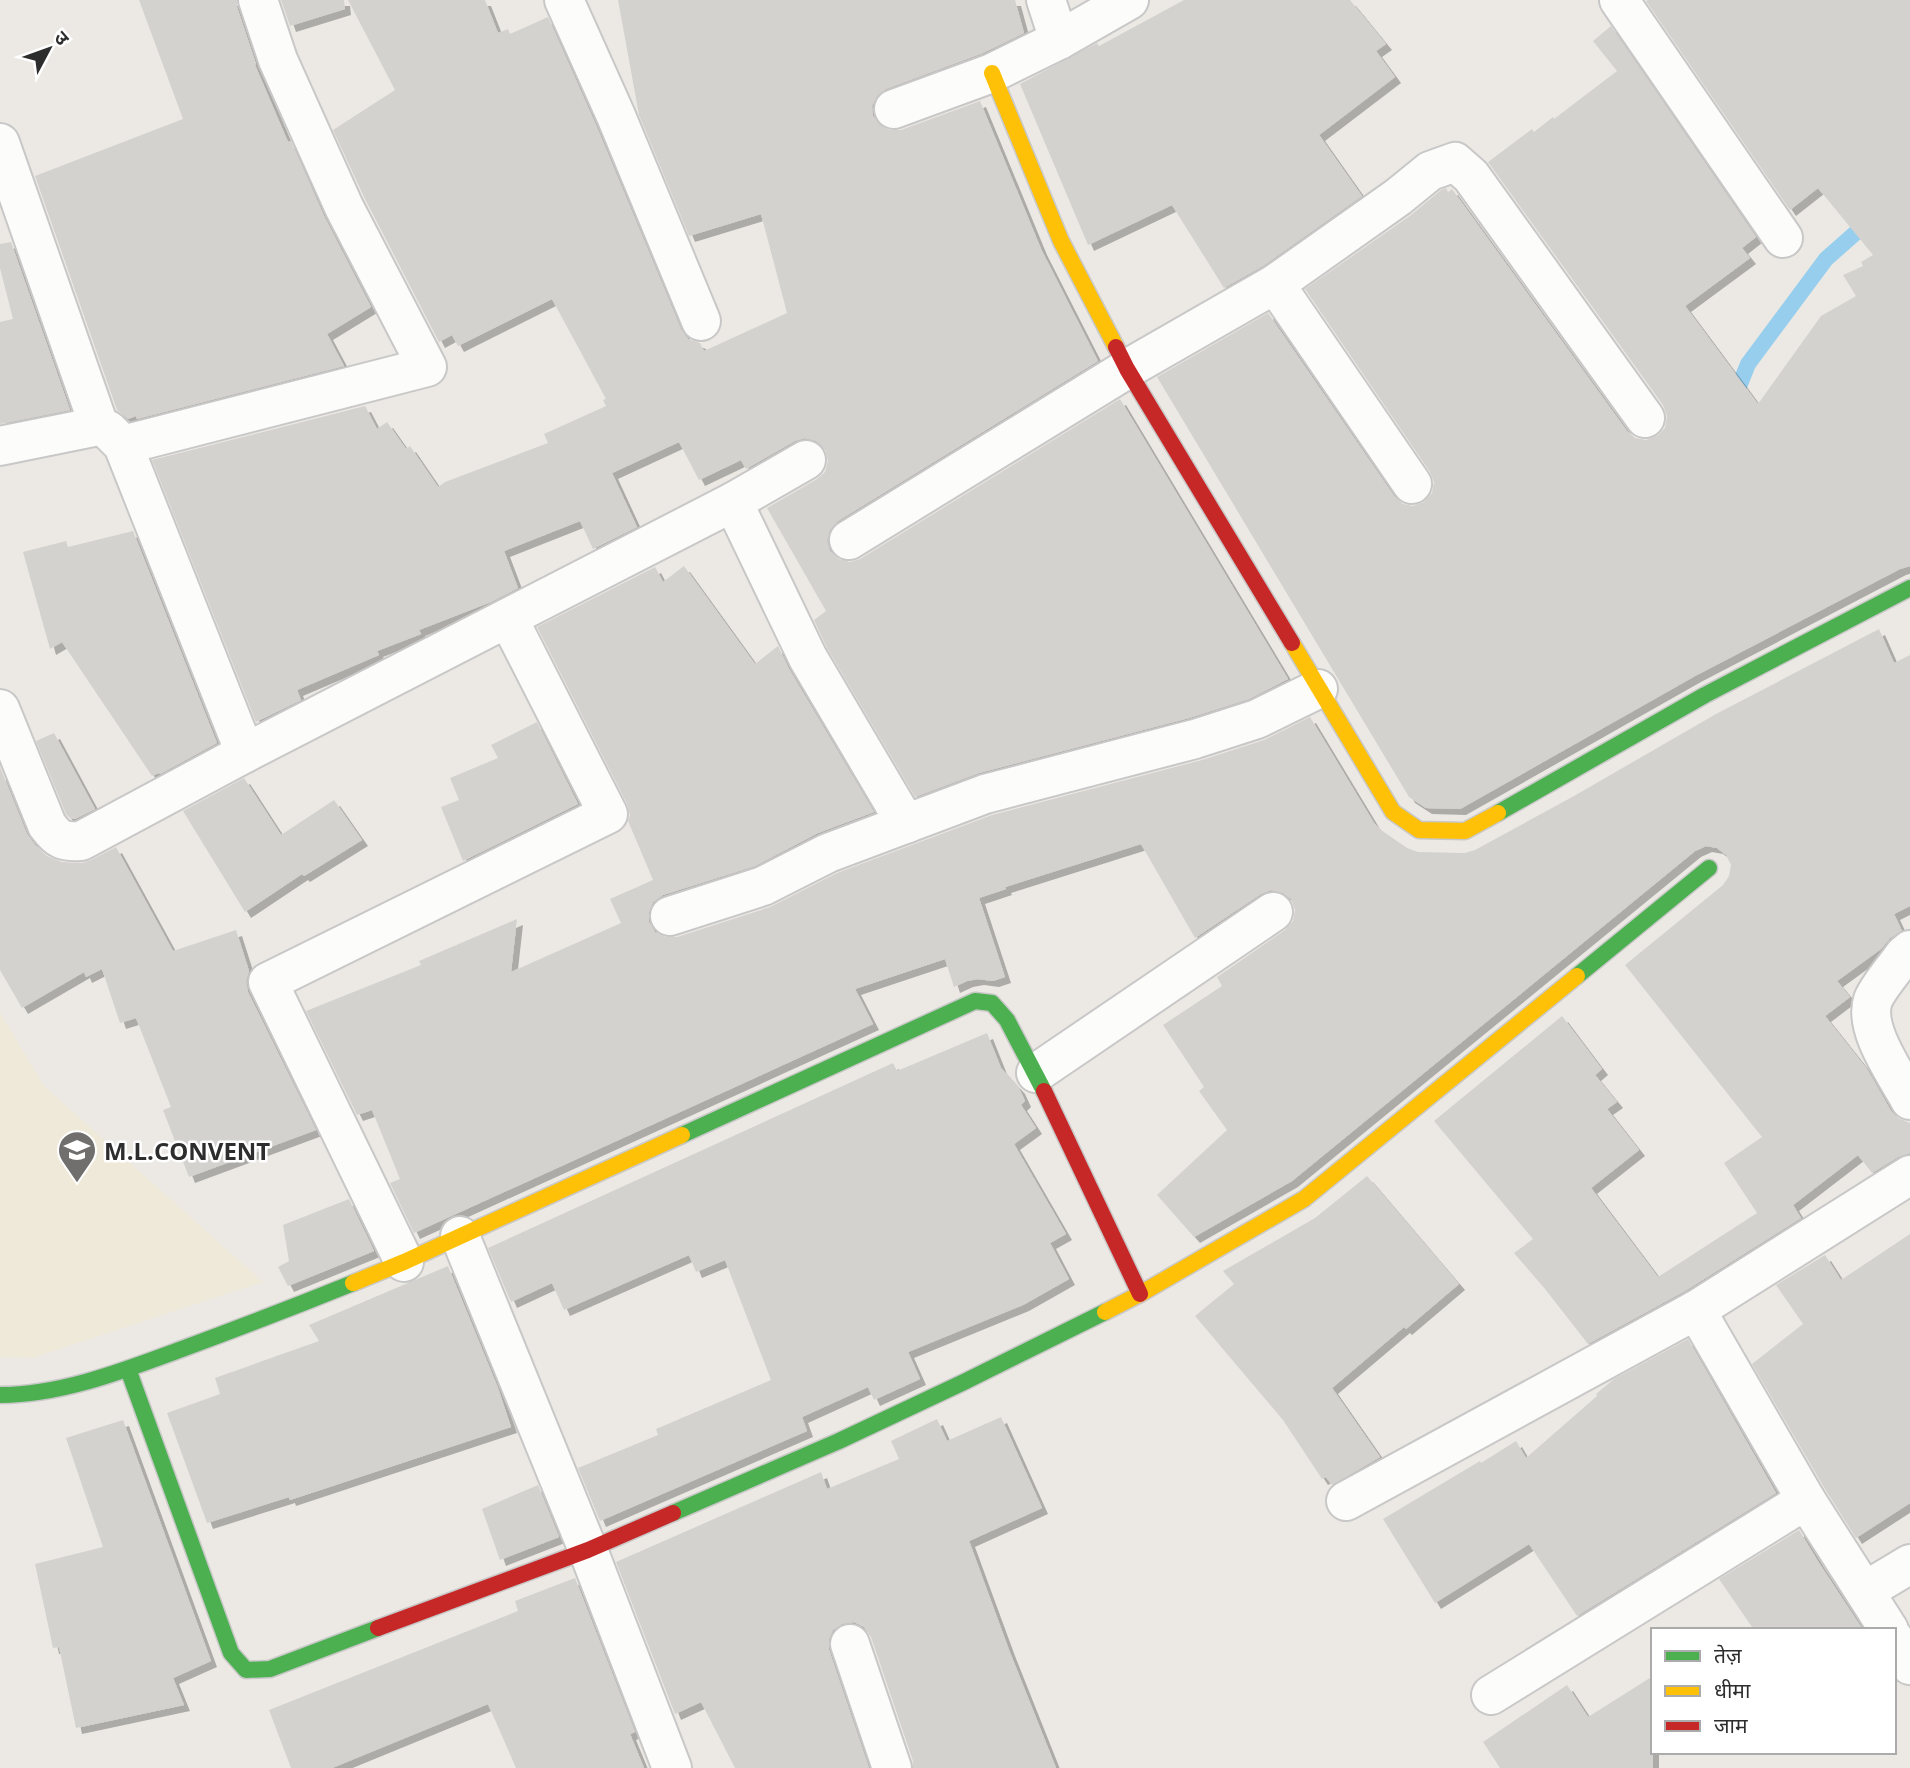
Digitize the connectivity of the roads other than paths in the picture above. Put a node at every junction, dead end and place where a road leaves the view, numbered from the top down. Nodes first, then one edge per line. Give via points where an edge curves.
1 (258, 0) edge
2 (564, 0) edge
3 (1046, 0) edge
4 (1129, 0) edge
5 (1619, 0) edge
6 (1059, 40) junction
7 (992, 73) junction
8 (894, 109) dead end
9 (0, 143) edge
10 (1783, 239) dead end
11 (1275, 284) junction
12 (701, 321) dead end
13 (1127, 369) junction
14 (1645, 418) dead end
15 (111, 436) junction
16 (0, 446) edge
17 (806, 460) dead end
18 (1412, 484) dead end
19 (733, 502) junction
20 (849, 540) dead end
21 (1910, 588) edge
22 (508, 618) junction
23 (1318, 689) junction
24 (0, 709) edge
25 (245, 753) junction
26 (906, 824) junction
27 (1709, 868) dead end
28 (1273, 912) dead end
29 (670, 916) dead end
30 (1910, 950) edge
31 (1036, 1073) junction
32 (1910, 1100) edge
33 (1910, 1175) edge
34 (460, 1236) junction
35 (404, 1262) junction
36 (1140, 1294) junction
37 (1696, 1310) junction
38 (128, 1370) junction
39 (0, 1395) edge
40 (1806, 1500) junction
41 (1346, 1501) dead end
42 (588, 1549) junction
43 (1910, 1564) edge
44 (1866, 1591) junction
45 (1888, 1628) edge
46 (1896, 1642) edge
47 (850, 1644) dead end
48 (1910, 1665) edge
49 (1491, 1695) dead end
50 (673, 1768) edge
51 (892, 1768) edge

1 - 15 street via 278,60 344,207 427,367
2 - 12 street
3 - 6 street
4 - 6 street
5 - 10 street
6 - 7 street
7 - 8 street
7 - 13 street via 1061,241
9 - 15 street
11 - 13 street
11 - 14 street via 1430,171 1455,162 1471,176
11 - 18 street
13 - 20 street
13 - 23 street
15 - 16 street
15 - 25 street
17 - 19 street
19 - 22 street
19 - 26 street via 808,658
21 - 23 street via 1705,695 1465,831 1419,830 1393,812
22 - 25 street
22 - 35 street via 608,814 268,982
23 - 26 street via 1256,719 1195,739 985,793
24 - 25 street via 47,825 56,837 68,842 81,841
26 - 29 street via 828,853 764,886
27 - 36 street via 1304,1199
28 - 31 street
30 - 32 street via 1873,999 1870,1017 1874,1034
31 - 34 street via 1007,1020 992,1003 975,1000
31 - 36 street
33 - 37 street
34 - 35 street
34 - 42 street
35 - 38 street
36 - 42 street via 839,1440
37 - 40 street
37 - 41 street
38 - 39 street via 59,1388
38 - 42 street via 231,1653 246,1671 270,1669
40 - 44 street
40 - 49 street
42 - 50 street
43 - 44 street
44 - 45 street
46 - 48 street
47 - 51 street

